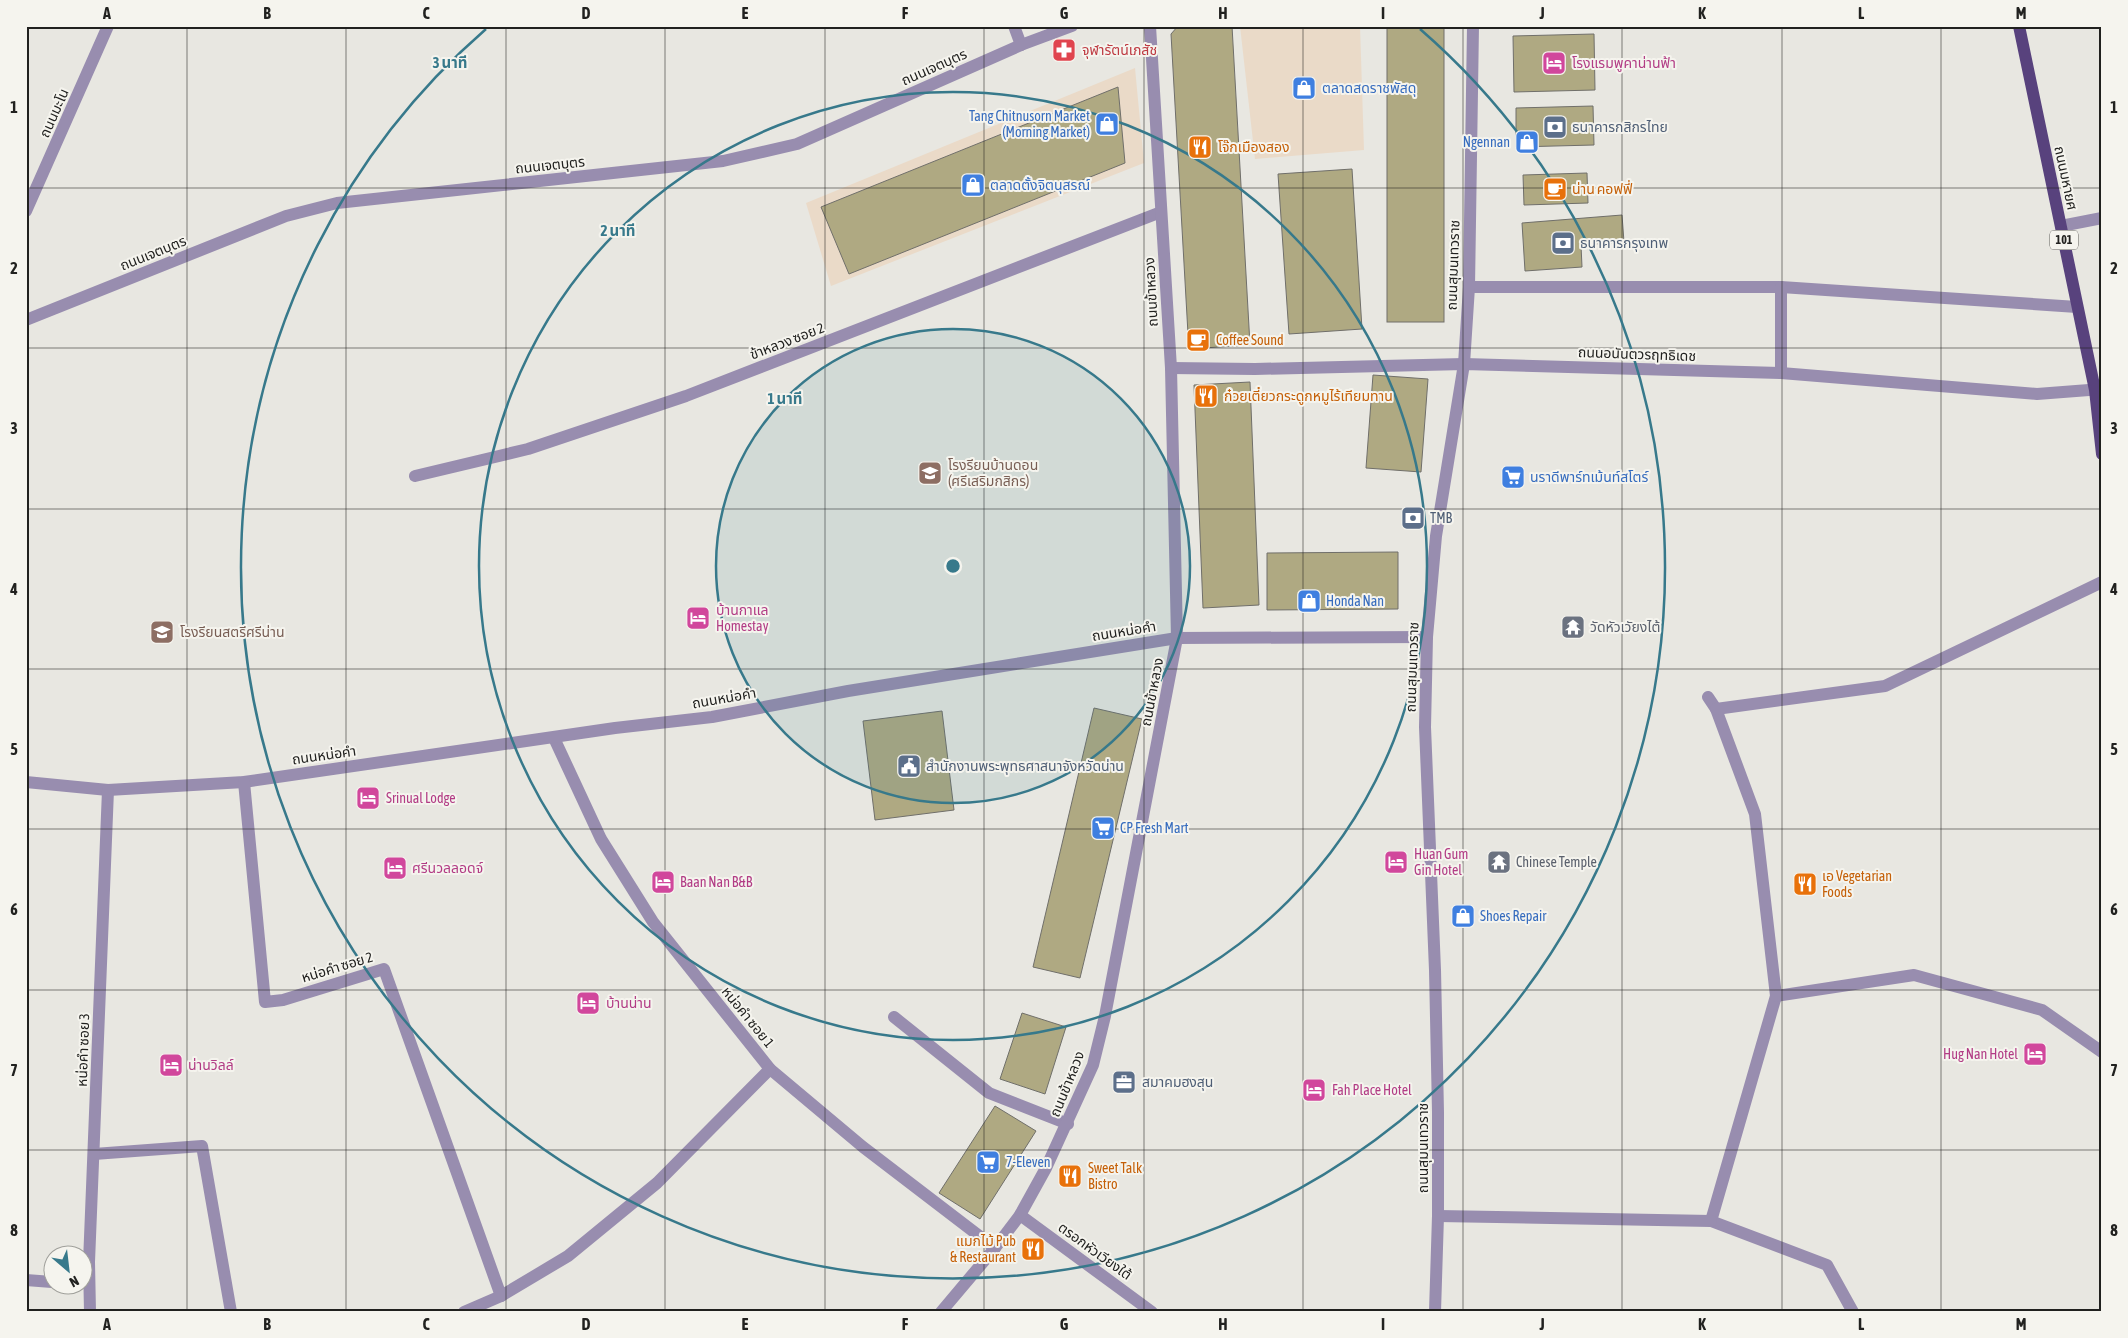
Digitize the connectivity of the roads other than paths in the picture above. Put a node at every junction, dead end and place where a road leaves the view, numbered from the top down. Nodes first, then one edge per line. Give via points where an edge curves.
1 (108, 26) edge
2 (1014, 26) edge
3 (1072, 26) edge
4 (1150, 26) edge
5 (1473, 26) edge
6 (2019, 26) edge
7 (1021, 45) junction
8 (26, 211) edge
9 (1161, 212) junction
10 (2102, 218) edge
11 (2061, 226) junction
12 (1468, 287) junction
13 (1781, 287) junction
14 (2077, 307) junction
15 (26, 320) edge
16 (1464, 364) junction
17 (1171, 368) junction
18 (1781, 373) junction
19 (2098, 389) edge
20 (2102, 454) edge
21 (415, 476) dead end
22 (2102, 582) edge
23 (1177, 638) junction
24 (1426, 638) junction
25 (1708, 697) dead end
26 (1716, 709) junction
27 (554, 738) junction
28 (26, 782) edge
29 (244, 782) junction
30 (108, 790) junction
31 (1776, 996) junction
32 (894, 1017) dead end
33 (2102, 1052) edge
34 (770, 1069) junction
35 (1068, 1124) junction
36 (94, 1154) junction
37 (1020, 1215) junction
38 (1438, 1216) junction
39 (1712, 1221) junction
40 (88, 1246) edge
41 (995, 1248) junction
42 (26, 1280) edge
43 (42, 1281) edge
44 (88, 1296) edge
45 (500, 1296) junction
46 (90, 1312) edge
47 (231, 1312) edge
48 (464, 1312) edge
49 (940, 1312) edge
50 (1152, 1312) edge
51 (1434, 1312) edge
52 (1854, 1312) edge

1 - 8 street, ถนนมะโน
2 - 7 street
3 - 7 street, ถนนเจตบุตร
4 - 9 street, ถนนข้าหลวง
5 - 12 street, ถนนสุมนเทวราช
6 - 11 main road, ถนนมหายศ / 101
7 - 15 street, ถนนเจตบุตร via 797,144 723,161 338,203 286,216
9 - 17 street, ถนนข้าหลวง
9 - 21 street, ข้าหลวง ซอย 2 via 686,396 528,449
10 - 11 street
11 - 14 main road, ถนนมหายศ / 101
12 - 13 street
12 - 16 street, ถนนสุมนเทวราช
13 - 14 street
13 - 18 street
14 - 19 main road, ถนนมหายศ / 101
16 - 17 street, ถนนอนันตวรฤทธิเดช
16 - 18 street, ถนนอนันตวรฤทธิเดช
16 - 24 street, ถนนสุมนเทวราช via 1436,536
17 - 23 street, ถนนข้าหลวง
18 - 19 street, ถนนอนันตวรฤทธิเดช via 2037,394
19 - 20 main road, ถนนมหายศ / 101
22 - 26 street via 1885,686
23 - 24 street, ถนนหน่อคำ
23 - 27 street, ถนนหน่อคำ via 712,716
23 - 35 street, ถนนข้าหลวง via 1105,1016 1093,1065
24 - 38 street, ถนนสุมนเทวราช via 1425,727 1436,970
25 - 26 street
26 - 31 street via 1755,814
27 - 29 street, ถนนหน่อคำ
27 - 34 street, หน่อคำ ซอย 1 via 600,839 653,922
28 - 30 street, ถนนหน่อคำ
29 - 30 street, ถนนหน่อคำ
29 - 45 street, หน่อคำ ซอย 2 via 265,1002 283,1000 384,969
30 - 36 street, หน่อคำ ซอย 3
31 - 33 street via 1914,975 2042,1010
31 - 39 street
32 - 35 street via 988,1093
34 - 41 street, หน่อคำ ซอย 1 via 863,1147
34 - 45 street via 657,1183 568,1256
35 - 37 street, ถนนข้าหลวง
36 - 40 street, หน่อคำ ซอย 3
36 - 47 street via 202,1146
37 - 41 street, ถนนข้าหลวง
37 - 50 street, ตรอกหัวเวียงใต้
38 - 39 street
38 - 51 street, ถนนสุมนเทวราช
39 - 52 street via 1827,1265
41 - 49 street, ถนนข้าหลวง
42 - 43 street
44 - 46 street, หน่อคำ ซอย 3
45 - 48 street

